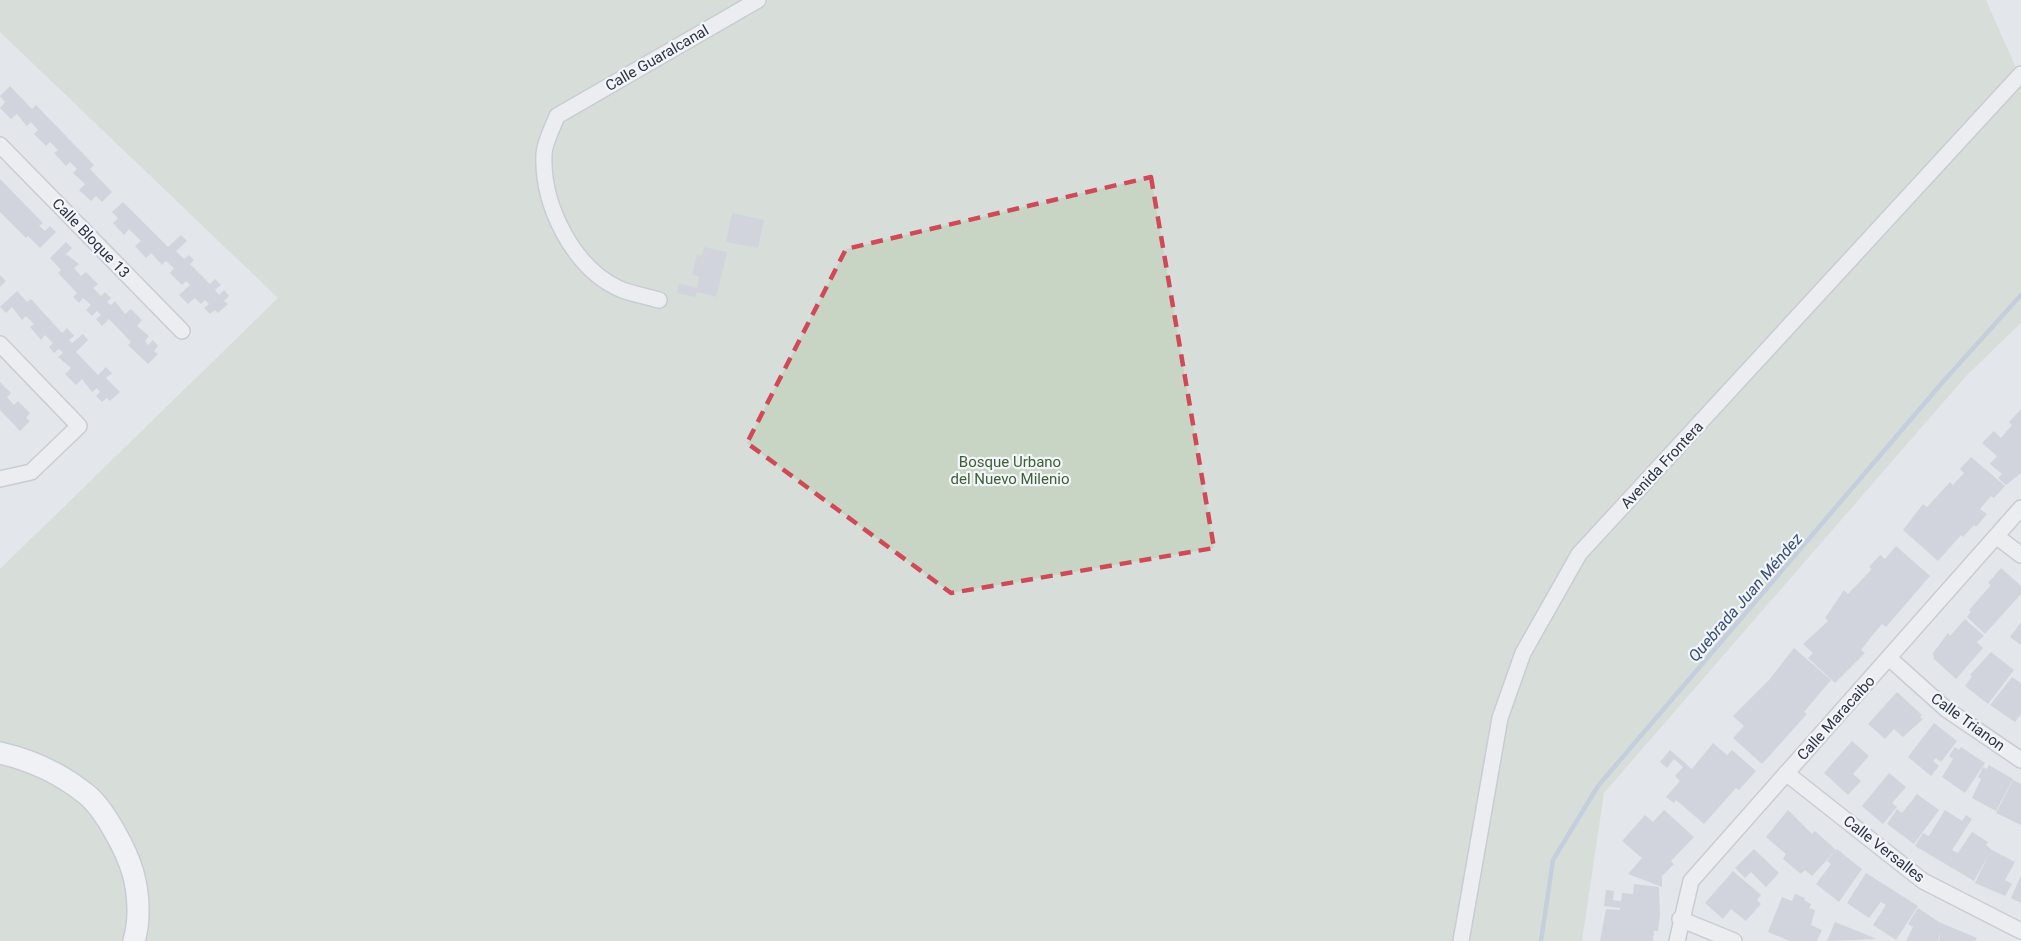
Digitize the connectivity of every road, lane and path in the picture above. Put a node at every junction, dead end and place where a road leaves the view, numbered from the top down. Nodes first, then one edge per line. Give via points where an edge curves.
1 (758, 0) edge
2 (2021, 74) edge
3 (0, 145) edge
4 (660, 300) dead end
5 (182, 331) dead end
6 (0, 344) edge
7 (0, 479) edge
8 (2021, 508) edge
9 (1996, 536) junction
10 (2021, 555) edge
11 (1889, 658) junction
12 (0, 753) edge
13 (2021, 760) edge
14 (1786, 773) junction
15 (1680, 919) junction
16 (2021, 931) edge
17 (134, 941) edge
18 (1461, 941) edge
19 (1677, 941) edge
20 (1734, 941) edge

1 - 4 street, Calle Guaralcanal via 557,116 544,154 550,203 566,239 588,267 618,288
2 - 18 street, Avenida Frontera via 1579,554 1523,653 1500,718
3 - 5 street, Calle Bloque 13
6 - 7 street via 80,426 31,472
8 - 9 street, Calle Maracaibo
9 - 10 street
9 - 11 street, Calle Maracaibo
11 - 13 street, Calle Trianon via 1946,709
11 - 14 street, Calle Maracaibo
12 - 17 street via 29,759 88,795 108,820 133,873 139,925
14 - 15 street, Calle Maracaibo via 1691,881
14 - 16 street, Calle Versalles via 1923,881
15 - 19 street, Calle Maracaibo
15 - 20 street

